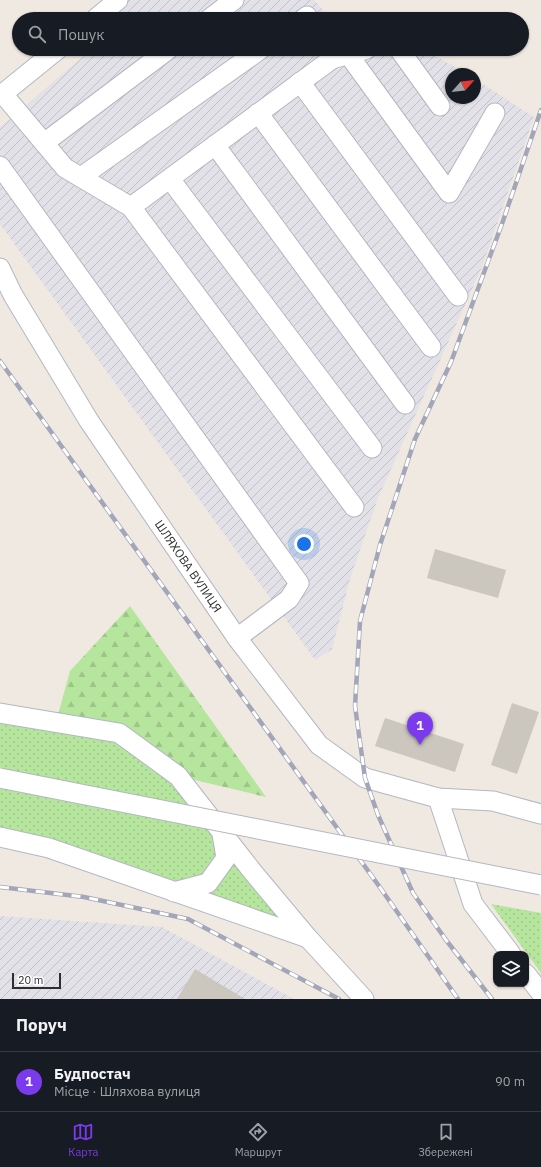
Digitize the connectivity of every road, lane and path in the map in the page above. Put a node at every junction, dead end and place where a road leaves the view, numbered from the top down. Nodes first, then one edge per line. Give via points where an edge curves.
1 (118, 0) edge
2 (234, 0) edge
3 (103, 12) edge
4 (218, 12) edge
5 (49, 56) edge
6 (160, 56) edge
7 (251, 56) edge
8 (342, 56) edge
9 (349, 56) edge
10 (404, 56) edge
11 (300, 82) junction
12 (1, 95) edge
13 (440, 106) dead end
14 (495, 112) dead end
15 (258, 113) junction
16 (44, 143) junction
17 (215, 145) junction
18 (0, 166) edge
19 (81, 177) junction
20 (170, 179) junction
21 (131, 207) junction
22 (0, 268) edge
23 (458, 296) dead end
24 (431, 347) dead end
25 (405, 404) dead end
26 (372, 448) dead end
27 (354, 507) dead end
28 (236, 638) junction
29 (0, 713) edge
30 (0, 778) edge
31 (438, 798) junction
32 (541, 814) edge
33 (222, 832) junction
34 (0, 836) edge
35 (541, 885) edge
36 (174, 892) junction
37 (308, 938) junction
38 (509, 951) edge
39 (529, 978) edge
40 (541, 993) edge
41 (364, 999) edge

1 - 3 street
2 - 4 street
5 - 12 street
6 - 16 street
7 - 19 street
8 - 11 street via 332,59
9 - 14 street via 449,193
10 - 13 street
11 - 15 street
11 - 23 street
12 - 16 street
15 - 17 street
15 - 24 street
16 - 19 street via 65,168
17 - 20 street
17 - 25 street
18 - 28 street via 299,583 289,599
19 - 21 street
20 - 21 street
20 - 26 street
21 - 27 street
22 - 28 street, ШЛЯХОВА ВУЛИЦЯ via 89,421
28 - 31 street, ШЛЯХОВА ВУЛИЦЯ via 319,745 365,778
29 - 33 street via 120,733 178,776
30 - 35 street, bridge
31 - 32 street, ШЛЯХОВА ВУЛИЦЯ via 492,801
31 - 38 street via 473,904
33 - 36 street via 226,858 208,883
33 - 37 street
34 - 36 street via 49,848
36 - 37 street
37 - 41 street
39 - 40 street

